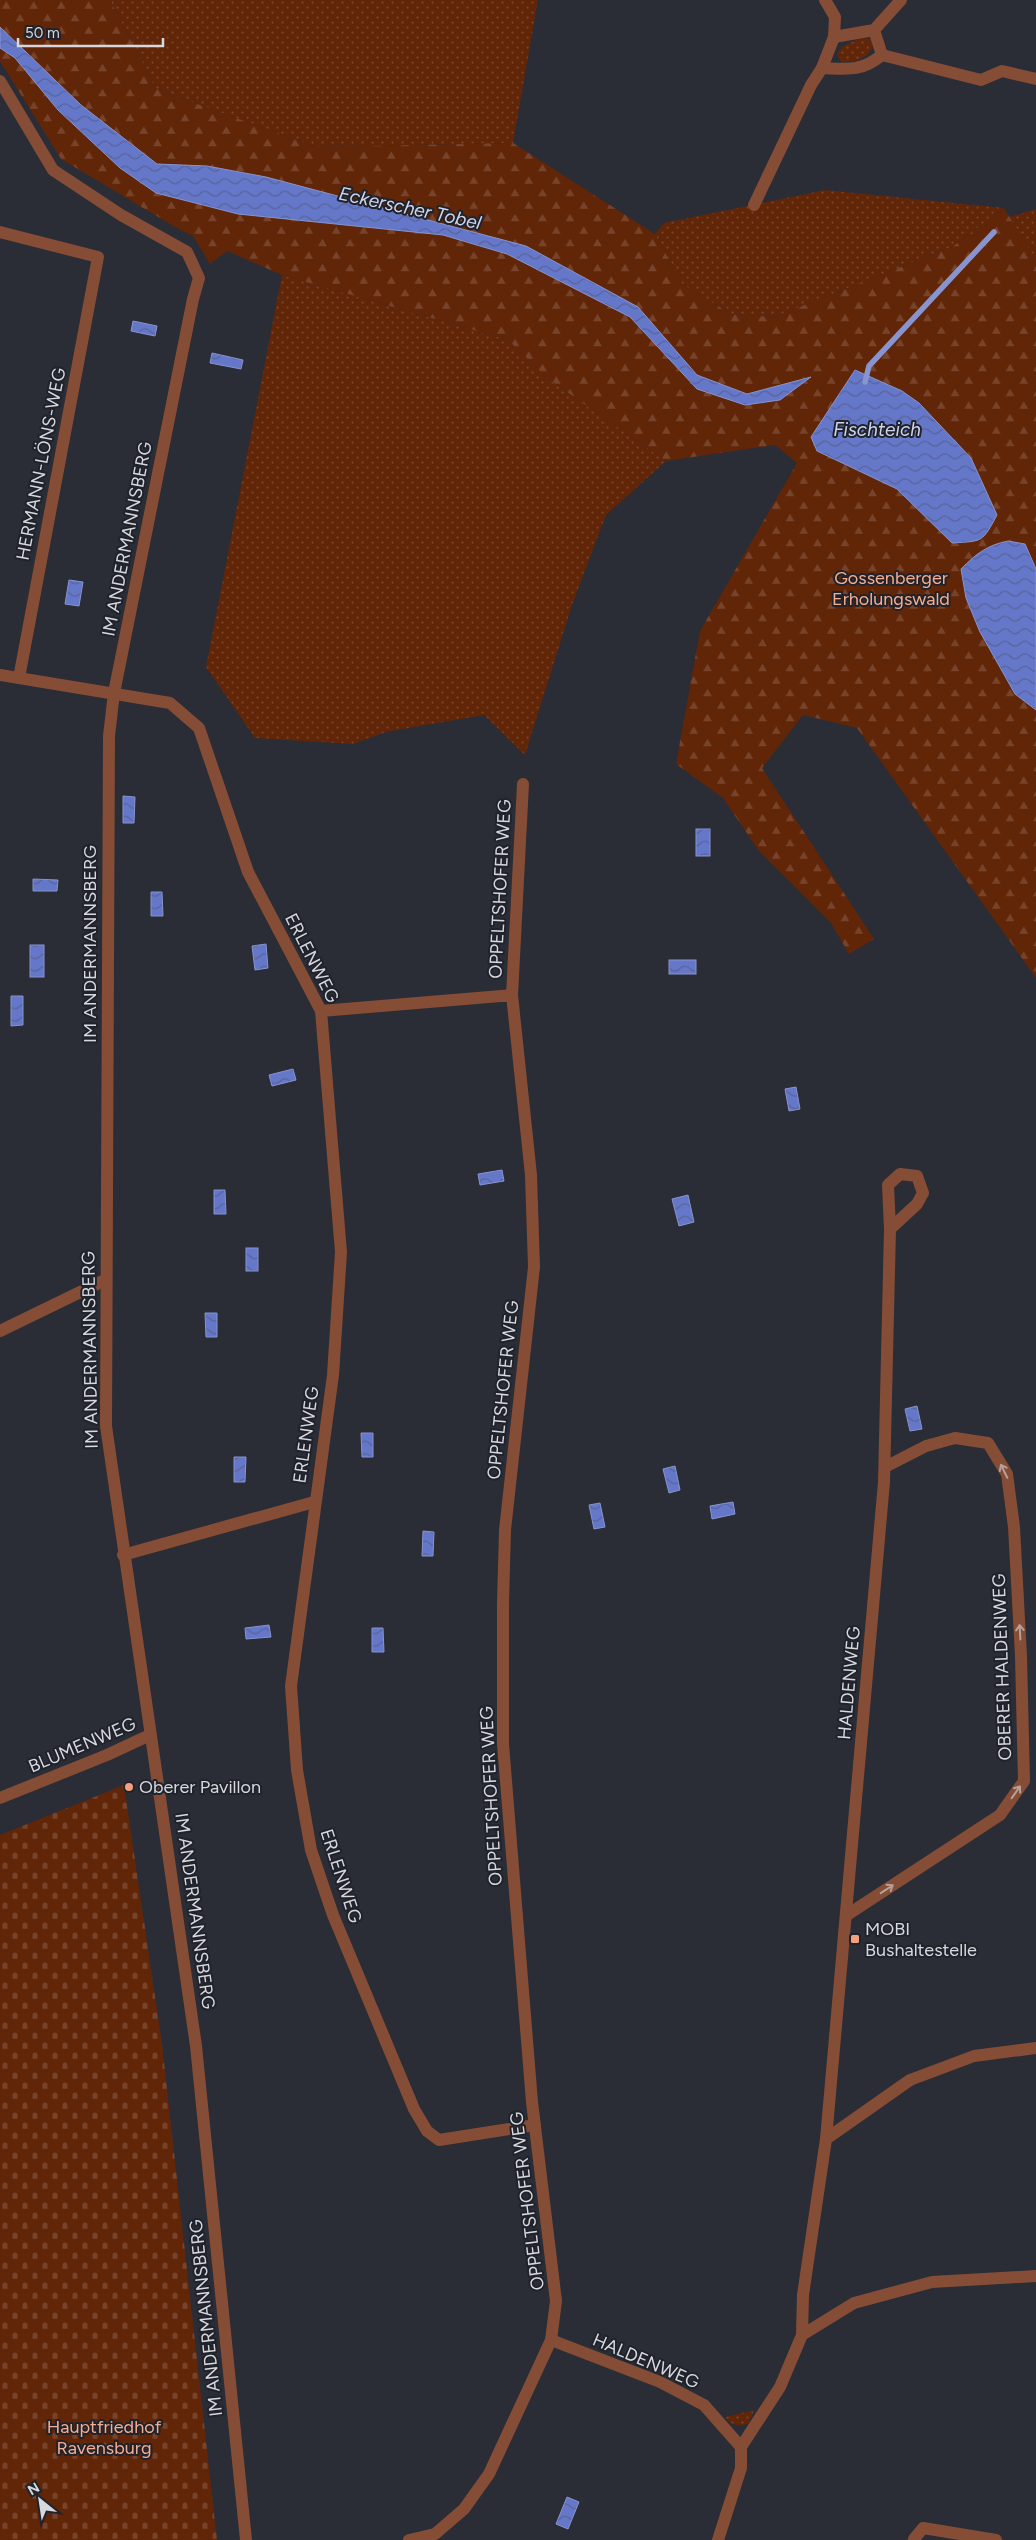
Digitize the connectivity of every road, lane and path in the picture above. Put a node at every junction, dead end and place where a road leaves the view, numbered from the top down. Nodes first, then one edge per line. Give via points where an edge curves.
1 (824, 0) edge
2 (901, 0) edge
3 (874, 30) junction
4 (834, 37) junction
5 (882, 55) junction
6 (822, 68) junction
7 (1036, 80) edge
8 (0, 82) edge
9 (754, 205) dead end
10 (0, 232) edge
11 (0, 675) edge
12 (19, 678) junction
13 (114, 693) junction
14 (523, 784) dead end
15 (512, 995) junction
16 (321, 1011) junction
17 (890, 1229) dead end
18 (105, 1280) junction
19 (0, 1331) edge
20 (885, 1467) junction
21 (314, 1502) junction
22 (123, 1555) junction
23 (150, 1735) junction
24 (0, 1798) edge
25 (847, 1915) junction
26 (1036, 2048) edge
27 (535, 2126) junction
28 (826, 2140) junction
29 (1036, 2276) edge
30 (802, 2335) junction
31 (551, 2340) junction
32 (741, 2447) junction
33 (435, 2537) edge
34 (246, 2540) edge
35 (409, 2540) edge
36 (718, 2540) edge
37 (914, 2540) edge
38 (939, 2540) edge
39 (996, 2540) edge

1 - 4 street via 835,17
2 - 3 street
3 - 4 street
3 - 5 street
4 - 6 street
5 - 6 street via 861,68
5 - 7 street via 981,80 1002,71
6 - 9 street
8 - 13 street, IM ANDERMANNSBERG via 53,170 121,215 187,252 199,278
10 - 12 street, HERMANN-LÖNS-WEG via 98,257
11 - 12 street, ERLENWEG
12 - 13 street, ERLENWEG
13 - 16 street, ERLENWEG via 170,703 199,728 248,872
13 - 18 street, IM ANDERMANNSBERG via 109,736
14 - 15 street, OPPELTSHOFER WEG
15 - 16 street, OPPELTSHOFER WEG
15 - 27 street, OPPELTSHOFER WEG via 531,1175 534,1268 505,1530 503,1744
16 - 21 street, ERLENWEG via 341,1252 333,1375
17 - 20 street, HALDENWEG
18 - 19 street
18 - 22 street, IM ANDERMANNSBERG via 106,1426
20 - 25 street, HALDENWEG
25 -> 20 street, OBERER HALDENWEG via 1000,1815 1024,1781 1014,1527 1007,1474 988,1443 955,1438 926,1446
21 - 22 street
21 - 27 street, ERLENWEG via 291,1686 297,1770 311,1850 333,1915 414,2109 427,2131 439,2140
22 - 23 street, IM ANDERMANNSBERG
23 - 24 street, BLUMENWEG
23 - 34 street, IM ANDERMANNSBERG via 196,2046
25 - 28 street, HALDENWEG
26 - 28 street via 974,2056 910,2080
27 - 31 street, OPPELTSHOFER WEG via 556,2301
28 - 30 street, HALDENWEG via 803,2295
29 - 30 street via 932,2282 854,2304
30 - 32 street, HALDENWEG via 780,2387
31 - 32 street, HALDENWEG via 660,2382 704,2405
31 - 33 street, OPPELTSHOFER WEG via 489,2474 464,2509
32 - 36 street via 741,2468
33 - 35 street, OPPELTSHOFER WEG
37 - 38 street via 930,2536
37 - 39 street via 923,2528

